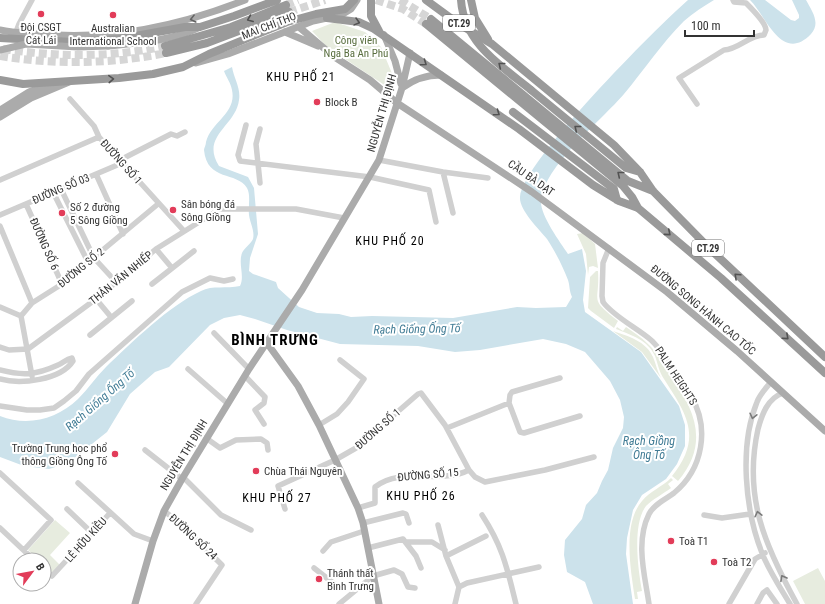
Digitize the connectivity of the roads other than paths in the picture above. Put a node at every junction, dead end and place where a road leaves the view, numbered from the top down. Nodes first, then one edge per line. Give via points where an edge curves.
1 (32, 0) edge
2 (245, 0) edge
3 (277, 0) tunnel mouth
4 (356, 0) edge
5 (371, 0) edge
6 (426, 0) edge
7 (461, 0) edge
8 (471, 0) edge
9 (733, 0) edge
10 (287, 9) tunnel mouth
11 (327, 18) junction
12 (429, 21) tunnel mouth
13 (200, 27) junction
14 (299, 27) junction
15 (0, 30) edge
16 (16, 32) junction
17 (285, 32) junction
18 (384, 35) junction
19 (0, 38) edge
20 (492, 44) junction
21 (0, 50) edge
22 (166, 50) tunnel mouth
23 (325, 50) junction
24 (410, 53) junction
25 (183, 67) junction
26 (442, 75) junction
27 (0, 80) edge
28 (72, 81) junction
29 (56, 82) junction
30 (402, 88) junction
31 (70, 99) dead end
32 (397, 103) junction
33 (697, 104) dead end
34 (0, 110) edge
35 (513, 112) dead end
36 (0, 117) edge
37 (246, 125) dead end
38 (260, 129) dead end
39 (185, 132) dead end
40 (99, 137) junction
41 (589, 154) junction
42 (380, 160) junction
43 (120, 162) junction
44 (259, 162) junction
45 (443, 172) junction
46 (640, 172) junction
47 (96, 174) junction
48 (370, 177) junction
49 (488, 178) dead end
50 (0, 180) edge
51 (260, 183) dead end
52 (61, 189) junction
53 (653, 190) junction
54 (54, 192) junction
55 (617, 200) junction
56 (26, 204) junction
57 (158, 204) junction
58 (638, 208) junction
59 (453, 213) dead end
60 (561, 213) joint
61 (0, 215) edge
62 (344, 218) junction
63 (436, 222) dead end
64 (0, 226) edge
65 (184, 231) junction
66 (122, 234) junction
67 (609, 248) junction
68 (156, 249) junction
69 (194, 250) dead end
70 (94, 258) junction
71 (88, 262) junction
72 (172, 268) junction
73 (233, 279) dead end
74 (116, 282) junction
75 (62, 284) junction
76 (152, 284) dead end
77 (96, 299) junction
78 (132, 301) dead end
79 (32, 303) junction
80 (0, 307) edge
81 (21, 316) junction
82 (111, 317) junction
83 (214, 333) dead end
84 (90, 335) dead end
85 (267, 343) junction
86 (0, 347) edge
87 (28, 349) junction
88 (825, 357) edge
89 (340, 360) dead end
90 (188, 369) dead end
91 (249, 369) junction
92 (0, 370) edge
93 (825, 373) edge
94 (32, 374) junction
95 (245, 376) junction
96 (560, 378) dead end
97 (0, 379) edge
98 (33, 382) junction
99 (771, 382) junction
100 (783, 393) junction
101 (509, 403) junction
102 (228, 404) junction
103 (0, 406) edge
104 (580, 416) dead end
105 (264, 424) dead end
106 (319, 425) junction
107 (447, 428) junction
108 (825, 431) edge
109 (206, 438) junction
110 (145, 450) dead end
111 (268, 450) dead end
112 (594, 456) dead end
113 (336, 460) junction
114 (469, 470) junction
115 (0, 473) edge
116 (182, 478) junction
117 (78, 483) dead end
118 (358, 508) junction
119 (67, 509) dead end
120 (285, 509) dead end
121 (164, 511) junction
122 (110, 513) junction
123 (750, 514) junction
124 (482, 515) dead end
125 (704, 515) dead end
126 (409, 523) dead end
127 (438, 525) dead end
128 (364, 527) junction
129 (0, 528) edge
130 (251, 530) dead end
131 (92, 533) junction
132 (486, 536) dead end
133 (153, 541) junction
134 (406, 542) junction
135 (368, 548) junction
136 (24, 550) joint
137 (323, 551) dead end
138 (769, 552) junction
139 (446, 553) junction
140 (762, 554) junction
141 (539, 567) dead end
142 (314, 568) dead end
143 (421, 568) dead end
144 (508, 574) junction
145 (52, 576) edge
146 (373, 576) junction
147 (338, 586) dead end
148 (459, 587) junction
149 (415, 588) dead end
150 (137, 603) edge
151 (196, 604) edge
152 (339, 604) edge
153 (379, 604) edge
154 (455, 604) edge
155 (516, 604) edge
156 (649, 604) edge
157 (729, 604) edge
158 (757, 604) edge
159 (777, 604) edge
160 (790, 604) edge
161 (797, 604) edge

1 - 16 street
2 -> 16 main road via 198,18 117,34 57,36
3 - 13 highway, MAI CHÍ THỌ
4 - 11 main road, MAI CHÍ THỌ via 345,14
4 - 25 highway, MAI CHÍ THỌ via 342,10 287,22
5 - 18 highway, CT.29 via 372,20
6 - 20 highway, CT.29
46 -> 7 highway, bridge via 628,169 482,50 467,27
8 - 20 highway via 475,18
9 - 33 street via 746,3 763,22 766,30 764,35 730,50 724,50 678,78
10 - 22 highway
11 - 14 main road, MAI CHÍ THỌ
11 -> 18 highway via 359,22
12 - 41 highway
13 - 19 highway, MAI CHÍ THỌ via 184,27 104,41 56,42
13 - 21 main road, bridge via 159,39 108,46 26,44
14 - 17 main road, MAI CHÍ THỌ
14 - 23 main road
15 - 16 main road
17 - 23 main road
17 - 25 main road, MAI CHÍ THỌ via 228,54
18 - 24 highway, CT.29
18 - 30 main road via 395,61
20 - 46 highway, CT.29 via 596,130
23 - 32 main road via 370,80
24 -> 26 highway, CT.29
24 - 30 main road, NGUYỄN THỊ ĐỊNH
28 -> 25 highway, MAI CHÍ THỌ via 153,74
26 - 30 main road via 431,75 415,80
26 -> 55 highway, CT.29
27 - 29 highway, MAI CHÍ THỌ via 23,84
28 - 29 highway, MAI CHÍ THỌ
28 - 36 main road via 31,98
29 - 34 main road via 29,92
30 - 32 main road, NGUYỄN THỊ ĐỊNH
31 - 40 street via 94,126
32 - 42 main road, NGUYỄN THỊ ĐỊNH
32 - 60 main road, CẦU BÀ DẠT
35 - 55 highway via 614,189
37 - 44 street via 238,158 243,162
38 - 44 street via 256,144
39 - 43 street, ĐƯỜNG SỐ 03 via 177,136 172,134
40 - 43 street, ĐƯỜNG SỐ 1
40 - 50 street, ĐƯỜNG SỐ 1
53 -> 41 highway via 628,181
41 - 58 highway via 626,190
42 - 45 street
42 - 48 main road, NGUYỄN THỊ ĐỊNH
43 - 47 street, ĐƯỜNG SỐ 03
43 - 57 street, ĐƯỜNG SỐ 1
44 - 48 street
44 - 51 street
45 - 49 street
45 - 59 street
46 - 53 highway, CT.29
47 - 52 street, ĐƯỜNG SỐ 03
47 - 66 street
48 - 62 main road, NGUYỄN THỊ ĐỊNH
48 - 63 street via 429,190
52 - 54 street, ĐƯỜNG SỐ 03
52 - 70 street
88 -> 53 highway, CT.29 via 729,269
54 - 56 street, ĐƯỜNG SỐ 03
54 - 71 street
55 - 58 highway, CT.29
56 - 61 street, ĐƯỜNG SỐ 03
56 - 75 street, ĐƯỜNG SỐ 6
57 - 65 street, ĐƯỜNG SỐ 1
57 - 66 street, ĐƯỜNG SỐ 2
58 -> 93 highway, CT.29 via 721,278
60 - 67 main road, ĐƯỜNG SONG HÀNH CAO TỐC
62 - 65 street, THÂN VĂN NHIẾP via 296,209 220,209
62 - 85 main road, NGUYỄN THỊ ĐỊNH via 302,290
64 - 79 street
65 - 68 street, THÂN VĂN NHIẾP
66 - 70 street, ĐƯỜNG SỐ 2
67 - 99 main road, ĐƯỜNG SONG HÀNH CAO TỐC via 667,292
67 - 156 street, PALM HEIGHTS via 603,263 603,302 655,344 693,399 702,429 700,454 688,477 677,490 653,508 646,521 642,554
68 - 72 street
68 - 74 street, THÂN VĂN NHIẾP
69 - 72 street
70 - 71 street, ĐƯỜNG SỐ 2
70 - 74 street
71 - 75 street, ĐƯỜNG SỐ 2
72 - 76 street
73 - 103 street via 224,281 210,278 182,292 54,408 27,410
74 - 77 street, THÂN VĂN NHIẾP
75 - 79 street, ĐƯỜNG SỐ 2
77 - 82 street
77 - 87 street, THÂN VĂN NHIẾP
78 - 82 street
79 - 81 street, ĐƯỜNG SỐ 2
80 - 81 street
81 - 87 street
82 - 84 street
83 - 91 street
85 - 91 main road, NGUYỄN THỊ ĐỊNH
85 - 106 main road via 298,386
86 - 87 street via 8,350
87 - 94 street
89 - 106 street via 364,379 337,414
90 - 102 street
91 - 95 main road, NGUYỄN THỊ ĐỊNH
92 - 94 street via 17,375
94 - 98 street
94 - 98 street via 72,358 73,361 64,370
95 - 102 main road, NGUYỄN THỊ ĐỊNH
95 - 105 street via 265,396 264,403 255,410
96 - 101 street via 512,392
97 - 98 street
99 - 100 main road, ĐƯỜNG SONG HÀNH CAO TỐC
99 -> 123 street via 757,401 751,429 746,475
100 - 108 main road, ĐƯỜNG SONG HÀNH CAO TỐC
138 -> 100 street via 758,516 753,470 762,416 772,399
101 - 104 street via 520,432 524,433
101 - 107 street
102 - 109 main road, NGUYỄN THỊ ĐỊNH
106 - 113 main road
107 - 113 street, ĐƯỜNG SỐ 1 via 421,393 356,448
107 - 114 street
109 - 111 street via 220,448 236,440 261,439 267,443
109 - 116 main road, NGUYỄN THỊ ĐỊNH
110 - 116 street
112 - 114 street via 545,470 485,482
113 - 118 main road
113 - 120 street, ĐƯỜNG SỐ 1 via 278,486
114 - 118 street, ĐƯỜNG SỐ 15 via 447,475 398,477 383,481 375,487 375,503
115 - 136 street via 51,520
116 - 121 main road, NGUYỄN THỊ ĐỊNH
116 - 130 street via 221,514
117 - 122 street
118 - 128 main road
119 - 131 street
121 - 133 main road, NGUYỄN THỊ ĐỊNH
121 - 151 street, ĐƯỜNG SỐ 24 via 222,565
122 - 131 street, LÊ HỮU KIỀU
122 - 133 street via 134,534
123 - 125 street via 722,518
123 - 140 street
124 - 144 street via 503,553
126 - 128 street via 406,514 403,513
127 - 139 street
128 - 135 main road
128 - 137 street via 331,542
129 - 136 street
131 - 145 street, LÊ HỮU KIỀU
132 - 139 street
133 - 150 main road, NGUYỄN THỊ ĐỊNH
134 - 135 street via 400,539
134 - 139 street via 432,542
134 - 143 street
135 - 146 main road
138 - 140 street
161 -> 138 street
139 - 148 street
140 - 157 street via 755,559
140 - 160 street
141 - 144 street
142 - 147 street
144 - 148 street
144 - 155 street
146 - 149 street via 397,570 402,574 408,587
146 - 152 street
146 - 153 main road
148 - 154 street
158 - 159 street via 767,590

